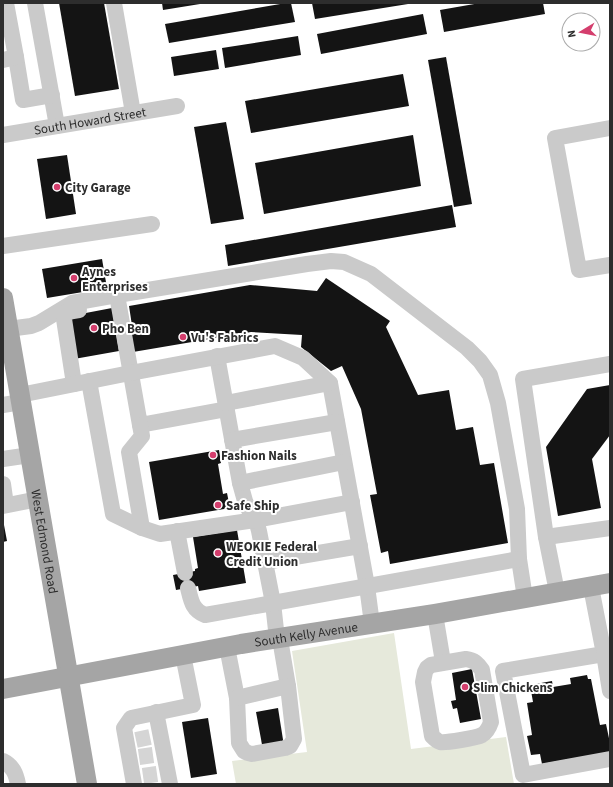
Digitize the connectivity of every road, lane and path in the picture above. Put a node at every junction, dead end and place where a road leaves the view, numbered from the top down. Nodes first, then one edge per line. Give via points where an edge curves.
1 (6, 3) edge
2 (35, 3) edge
3 (114, 3) edge
4 (9, 59) edge
5 (52, 95) junction
6 (177, 106) dead end
7 (133, 114) junction
8 (57, 126) junction
9 (610, 128) edge
10 (3, 135) edge
11 (152, 224) dead end
12 (3, 246) edge
13 (610, 265) edge
14 (117, 295) junction
15 (3, 298) edge
16 (7, 337) edge
17 (217, 356) junction
18 (610, 364) edge
19 (127, 373) junction
20 (82, 382) junction
21 (330, 383) junction
22 (15, 401) edge
23 (226, 406) junction
24 (337, 422) junction
25 (140, 425) junction
26 (232, 440) junction
27 (30, 455) junction
28 (3, 459) edge
29 (344, 462) junction
30 (240, 482) junction
31 (3, 484) edge
32 (38, 499) junction
33 (352, 502) junction
34 (4, 505) edge
35 (256, 520) junction
36 (142, 528) junction
37 (610, 528) edge
38 (177, 531) junction
39 (546, 537) junction
40 (360, 546) junction
41 (519, 559) junction
42 (265, 562) junction
43 (610, 583) edge
44 (367, 586) junction
45 (590, 587) junction
46 (558, 592) junction
47 (525, 598) junction
48 (273, 603) junction
49 (435, 614) junction
50 (372, 624) junction
51 (279, 639) junction
52 (226, 647) junction
53 (604, 654) junction
54 (183, 655) junction
55 (443, 662) junction
56 (68, 677) junction
57 (288, 686) junction
58 (3, 688) edge
59 (610, 691) edge
60 (237, 698) junction
61 (156, 712) junction
62 (143, 738) junction
63 (146, 756) junction
64 (610, 759) edge
65 (3, 761) edge
66 (151, 778) edge
67 (18, 784) edge
68 (87, 784) edge

1 - 4 street
2 - 5 street
3 - 7 street
4 - 5 street via 23,100
5 - 8 street
6 - 7 street, South Howard Street
7 - 8 street, South Howard Street
8 - 10 street, South Howard Street
9 - 13 street via 555,138 579,270
11 - 12 street
14 - 16 street via 72,303 39,323
14 - 19 street
14 - 41 street via 331,261 344,262 371,274 467,348 490,375 498,403 517,509
15 - 16 main road, West Edmond Road
16 - 22 main road, West Edmond Road
17 - 19 street
17 - 21 street via 275,346 303,358
17 - 23 street
18 - 39 street via 523,380
19 - 20 street
19 - 20 street via 113,309 109,305 67,312 64,319
19 - 25 street
20 - 22 street
20 - 36 street via 113,514
21 - 23 street
21 - 24 street
22 - 27 main road, West Edmond Road
23 - 25 street
23 - 26 street
24 - 26 street
24 - 29 street
25 - 36 street via 142,436 129,452
26 - 30 street
27 - 28 street
27 - 32 main road, West Edmond Road
29 - 30 street
29 - 33 street
30 - 35 street via 245,501
31 - 34 street
32 - 34 street
32 - 56 main road, West Edmond Road
33 - 35 street
33 - 40 street
35 - 38 street
35 - 42 street
36 - 38 street via 160,534
37 - 39 street
38 - 48 street via 186,580 194,608 199,613 204,615
39 - 46 street
40 - 42 street
40 - 44 street
41 - 44 street
41 - 47 street
42 - 48 street
43 - 45 main road, South Kelly Avenue
44 - 48 street
44 - 50 street
45 - 46 main road, South Kelly Avenue
45 - 53 street
46 - 47 main road, South Kelly Avenue
47 - 49 main road, South Kelly Avenue
48 - 51 street
49 - 50 main road, South Kelly Avenue
49 - 55 street
50 - 51 main road, South Kelly Avenue
51 - 52 main road, South Kelly Avenue
51 - 57 street
52 - 54 main road, South Kelly Avenue
52 - 60 street
53 - 59 street
53 - 64 street via 503,671 523,775
54 - 56 main road, South Kelly Avenue
54 - 61 street via 193,705
55 - 55 street via 431,665 423,676 432,736 443,742 481,735 491,722 482,670 473,660
56 - 58 main road, South Kelly Avenue
56 - 68 main road, West Edmond Road
57 - 60 street
57 - 60 street via 294,739 286,748 252,754 241,748
61 - 62 street
61 - 62 street via 131,718 124,728
62 - 63 street
62 - 63 street
63 - 66 street
63 - 66 street
65 - 67 street via 15,773

